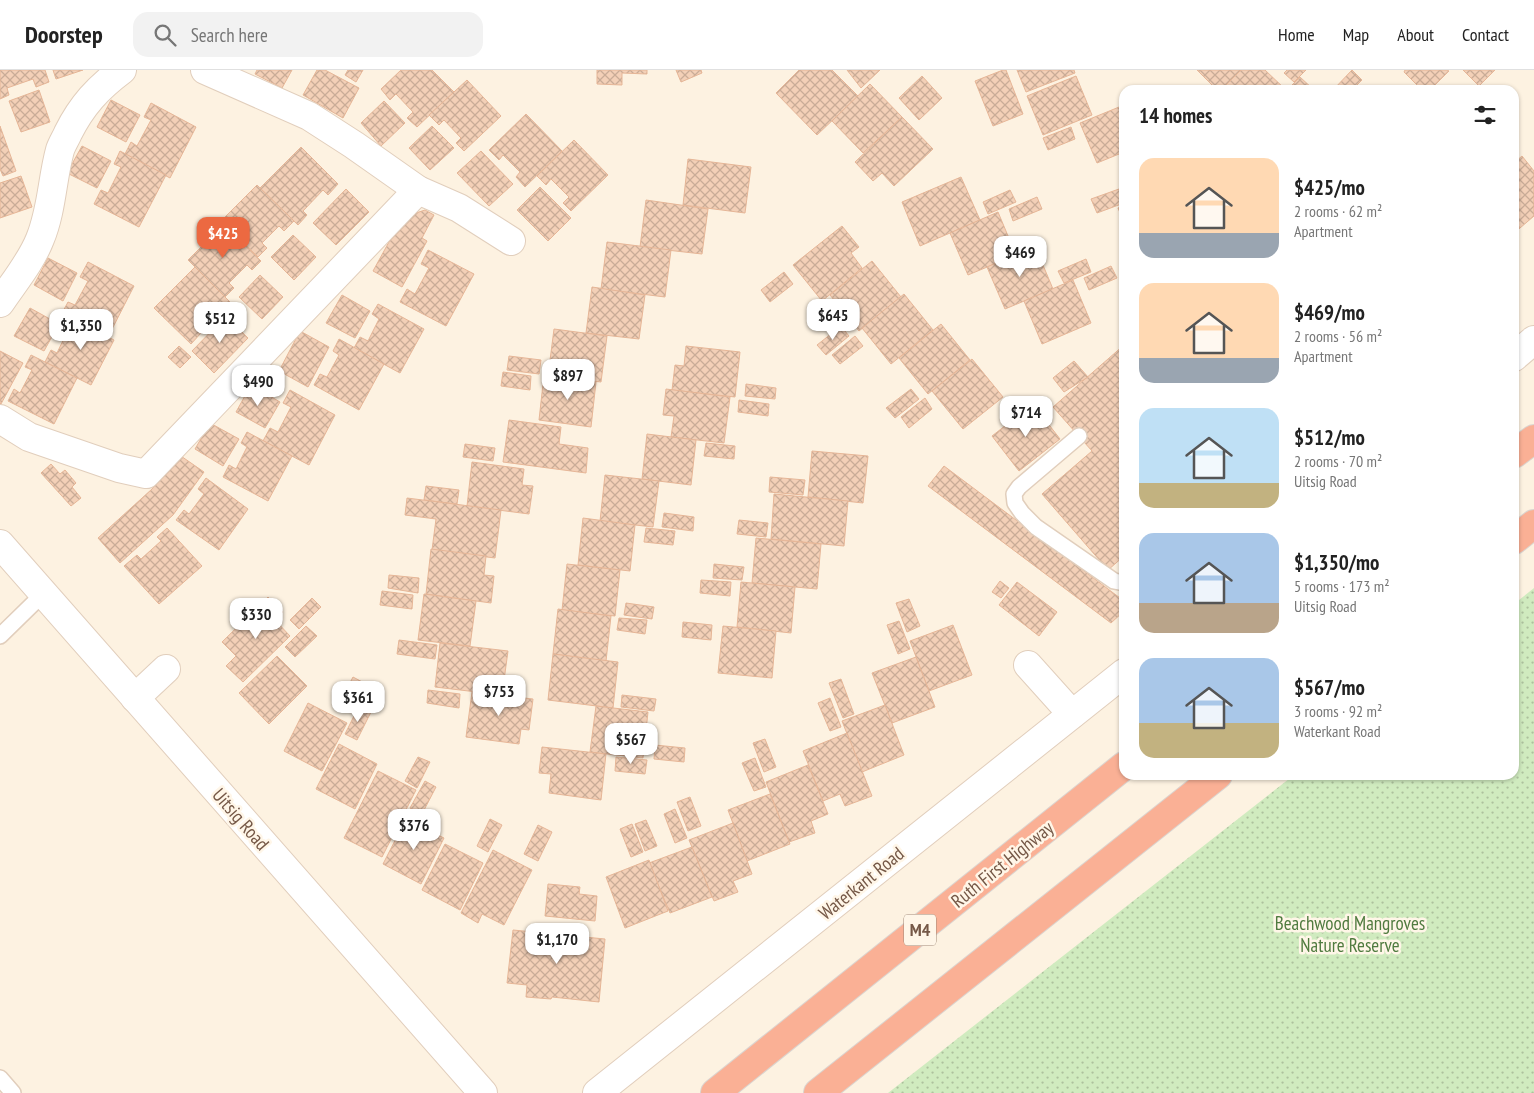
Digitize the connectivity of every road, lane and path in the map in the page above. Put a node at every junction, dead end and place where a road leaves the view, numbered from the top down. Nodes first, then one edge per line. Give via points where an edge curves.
1 (122, 70) edge
2 (205, 70) edge
3 (418, 190) junction
4 (511, 241) dead end
5 (0, 303) edge
6 (1534, 340) edge
7 (1519, 353) edge
8 (0, 419) edge
9 (1079, 436) dead end
10 (1534, 439) edge
11 (1519, 450) edge
12 (1534, 524) edge
13 (1519, 536) edge
14 (0, 544) edge
15 (1119, 582) edge
16 (43, 594) junction
17 (0, 636) edge
18 (1028, 665) dead end
19 (166, 669) dead end
20 (1119, 677) edge
21 (135, 698) junction
22 (1072, 714) junction
23 (1119, 770) edge
24 (1212, 780) edge
25 (0, 1078) edge
26 (12, 1093) edge
27 (483, 1093) edge
28 (598, 1093) edge
29 (715, 1093) edge
30 (818, 1093) edge

1 - 5 street via 102,84 75,119 60,148 50,210 40,239
2 - 3 street via 309,116
3 - 4 street via 459,208
3 - 8 street via 146,474 29,437
6 - 7 street
9 - 15 lane via 1020,487 1014,494 1015,503 1036,527
10 - 11 highway
12 - 13 highway
14 - 16 street, Uitsig Road
16 - 17 lane
16 - 21 street, Uitsig Road
18 - 22 street
19 - 21 street
20 - 22 street, Waterkant Road
21 - 27 street, Uitsig Road
22 - 28 street, Waterkant Road
23 - 29 highway, Ruth First Highway / M4
24 - 30 highway
25 - 26 lane

